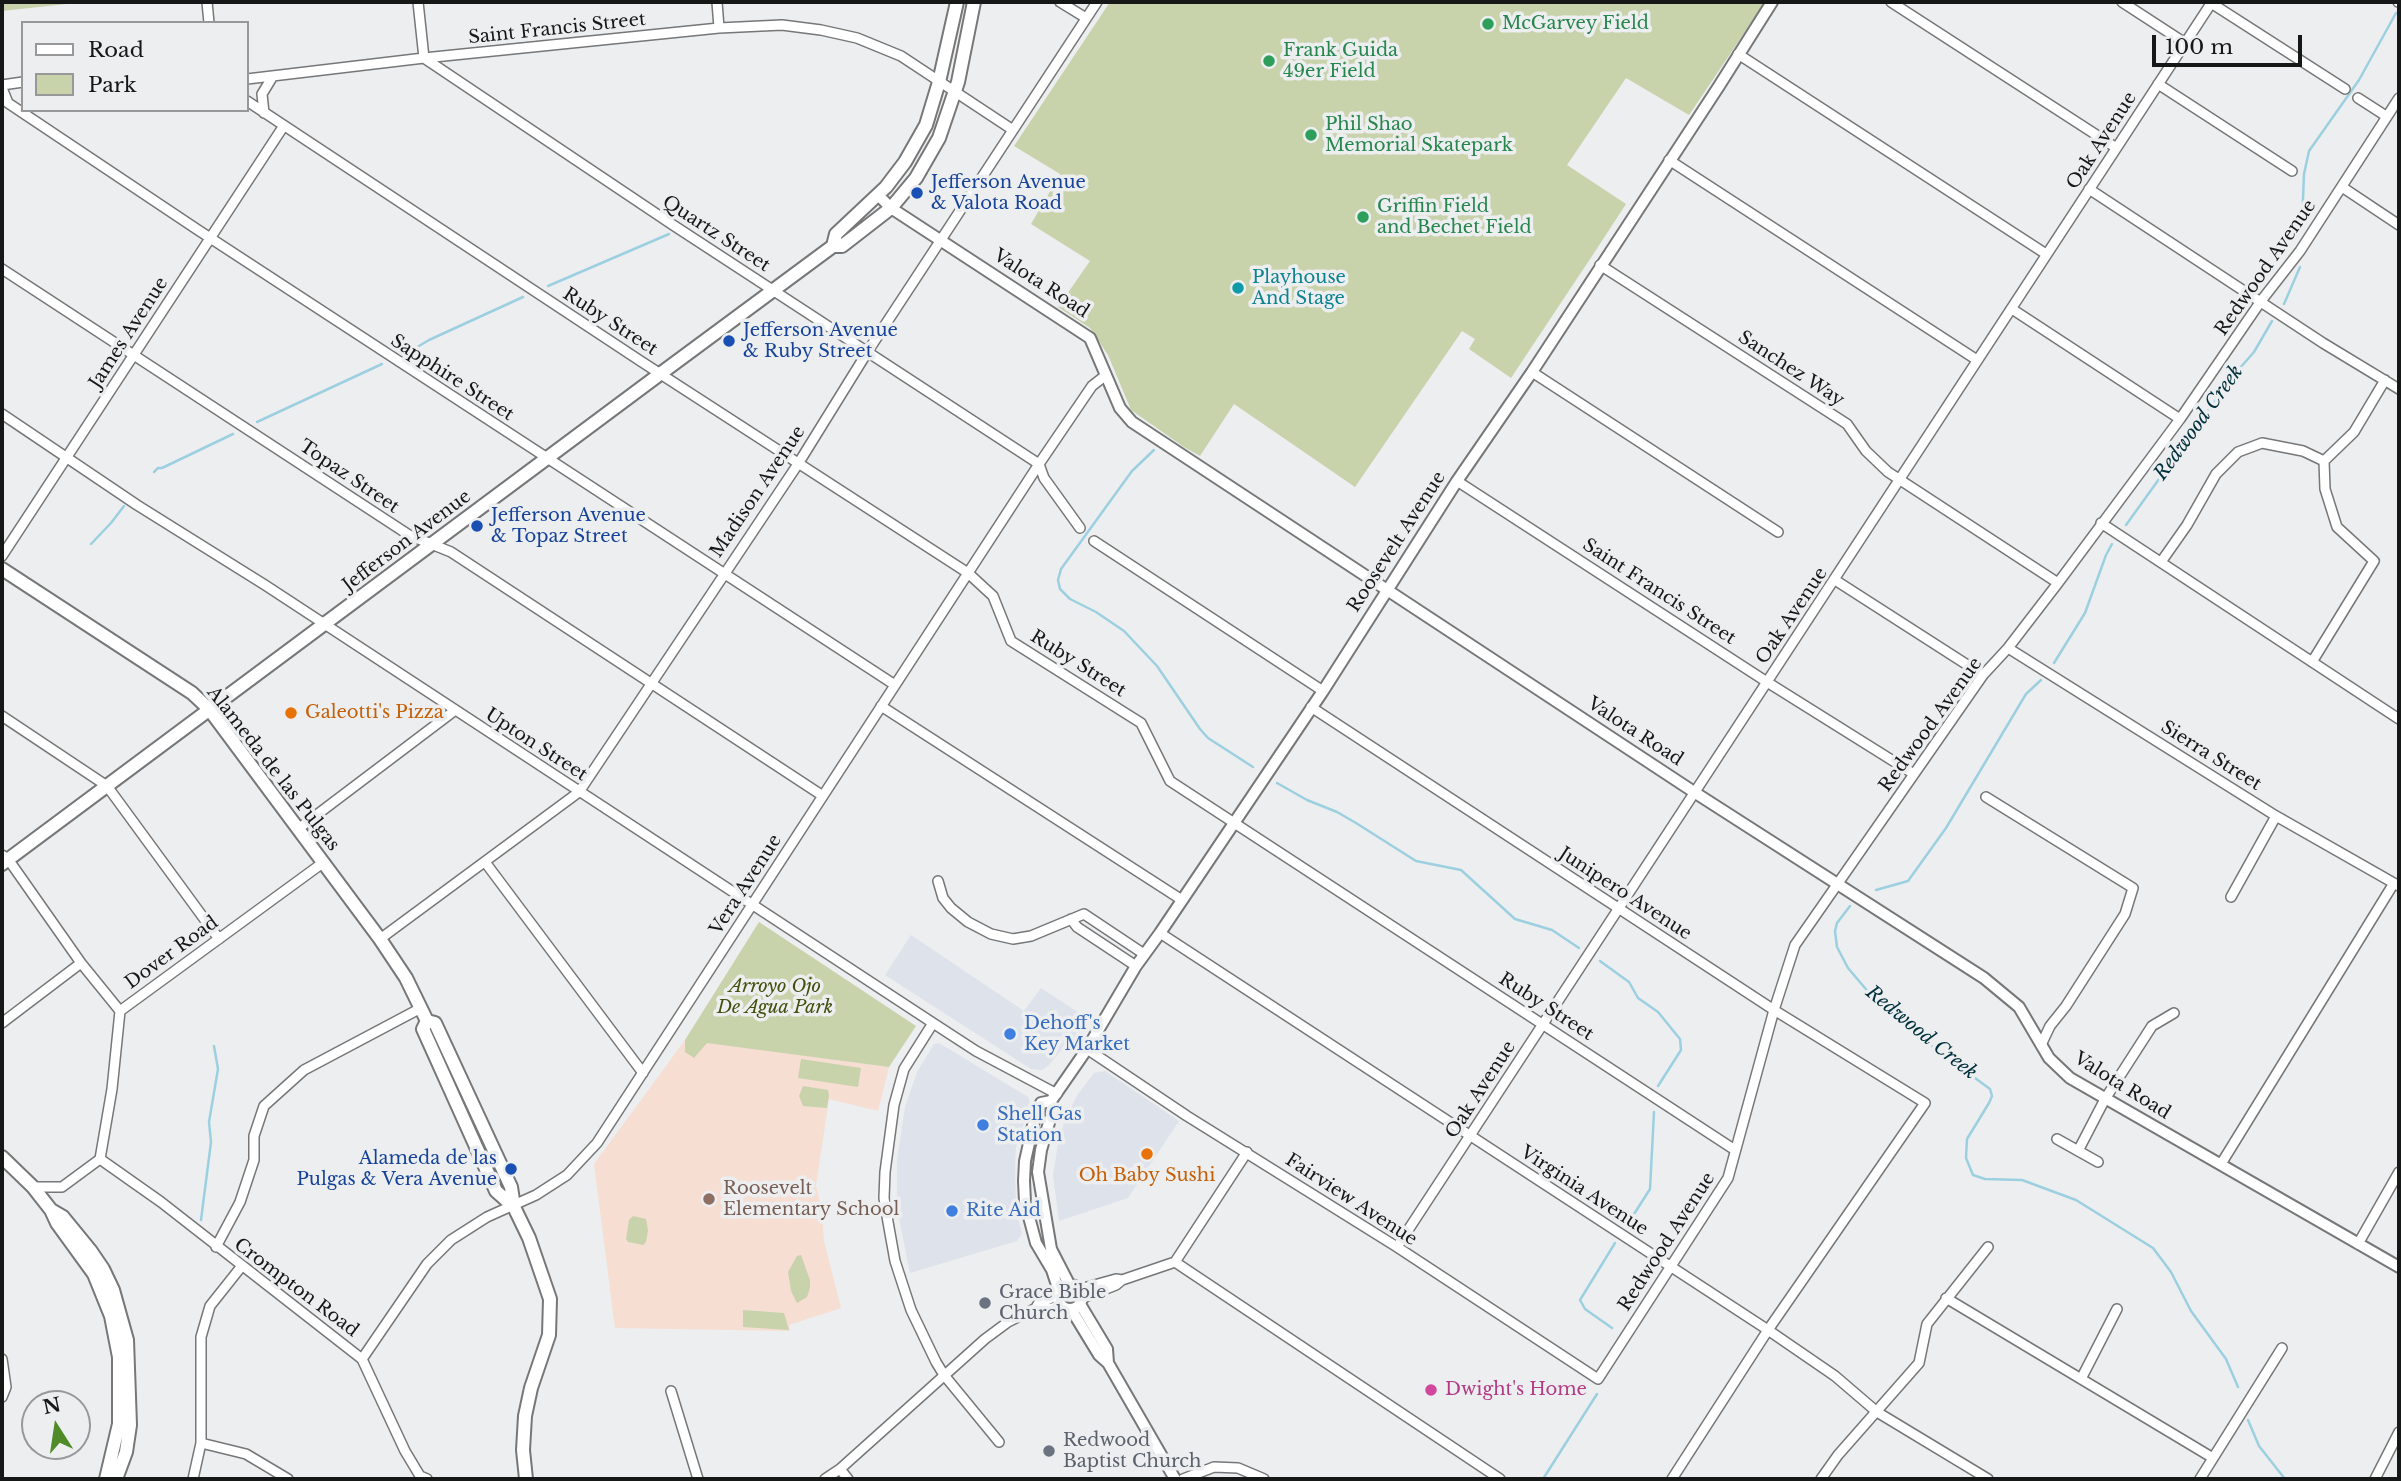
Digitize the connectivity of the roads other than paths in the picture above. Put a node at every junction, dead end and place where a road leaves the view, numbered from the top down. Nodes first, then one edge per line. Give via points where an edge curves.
1 (207, 2) edge
2 (418, 2) edge
3 (717, 2) edge
4 (957, 2) edge
5 (974, 2) edge
6 (1060, 2) edge
7 (1097, 2) edge
8 (1772, 2) edge
9 (1891, 2) edge
10 (2122, 2) edge
11 (2211, 2) edge
12 (1086, 18) junction
13 (209, 21) edge
14 (719, 28) junction
15 (2185, 43) junction
16 (1738, 54) junction
17 (424, 58) junction
18 (273, 76) junction
19 (248, 79) edge
20 (21, 82) edge
21 (939, 82) junction
22 (2158, 84) junction
23 (2, 86) edge
24 (2345, 89) dead end
25 (955, 92) junction
26 (2358, 97) dead end
27 (2399, 98) edge
28 (248, 102) edge
29 (21, 112) edge
30 (21, 112) edge
31 (264, 113) junction
32 (2386, 116) junction
33 (283, 127) junction
34 (1013, 130) junction
35 (2115, 147) junction
36 (1669, 160) junction
37 (2292, 170) dead end
38 (2342, 187) junction
39 (2089, 189) junction
40 (879, 196) junction
41 (891, 208) junction
42 (2399, 225) edge
43 (210, 238) junction
44 (941, 240) junction
45 (833, 246) junction
46 (2046, 254) junction
47 (1600, 265) junction
48 (2, 269) edge
49 (774, 290) junction
50 (2261, 301) junction
51 (2012, 309) junction
52 (868, 351) junction
53 (133, 354) junction
54 (1976, 360) junction
55 (1532, 372) junction
56 (660, 374) junction
57 (1105, 375) junction
58 (2385, 380) junction
59 (2399, 390) edge
60 (2, 414) edge
61 (2180, 419) junction
62 (67, 457) junction
63 (547, 458) junction
64 (2324, 461) junction
65 (798, 464) junction
66 (1039, 464) junction
67 (1900, 480) junction
68 (1457, 481) junction
69 (2101, 523) junction
70 (1080, 528) dead end
71 (1777, 532) dead end
72 (1094, 541) dead end
73 (431, 544) junction
74 (2, 556) edge
75 (2161, 562) junction
76 (2, 569) edge
77 (724, 572) junction
78 (968, 573) junction
79 (1835, 580) junction
80 (2058, 583) junction
81 (1387, 590) junction
82 (323, 624) junction
83 (2008, 648) junction
84 (2312, 662) junction
85 (1983, 675) junction
86 (1767, 682) junction
87 (652, 684) junction
88 (895, 685) junction
89 (1323, 691) junction
90 (881, 706) junction
91 (1311, 707) junction
92 (209, 709) junction
93 (454, 711) junction
94 (2, 716) edge
95 (2399, 719) edge
96 (1914, 774) junction
97 (107, 786) junction
98 (579, 792) junction
99 (1695, 792) junction
100 (823, 796) junction
101 (1986, 797) dead end
102 (2276, 816) junction
103 (1233, 823) junction
104 (298, 828) junction
105 (4, 859) edge
106 (324, 862) junction
107 (485, 862) junction
108 (937, 881) dead end
109 (1838, 883) junction
110 (2396, 885) edge
111 (2231, 897) dead end
112 (1182, 900) junction
113 (752, 905) junction
114 (1619, 909) junction
115 (1070, 919) junction
116 (1160, 933) junction
117 (219, 939) junction
118 (380, 939) junction
119 (1144, 954) junction
120 (81, 963) junction
121 (1136, 966) junction
122 (1774, 1010) junction
123 (120, 1011) junction
124 (2174, 1013) dead end
125 (424, 1015) junction
126 (2, 1023) edge
127 (933, 1023) junction
128 (1543, 1025) junction
129 (2040, 1045) junction
130 (1087, 1049) junction
131 (643, 1073) junction
132 (1054, 1098) junction
133 (2105, 1099) junction
134 (1469, 1135) junction
135 (2057, 1139) dead end
136 (1735, 1150) junction
137 (2078, 1151) junction
138 (1247, 1152) junction
139 (2, 1157) edge
140 (100, 1159) junction
141 (2098, 1162) dead end
142 (2221, 1164) junction
143 (2399, 1171) edge
144 (33, 1187) junction
145 (514, 1207) junction
146 (51, 1210) junction
147 (2358, 1244) junction
148 (216, 1247) junction
149 (1397, 1247) junction
150 (1988, 1247) dead end
151 (1175, 1262) junction
152 (241, 1266) junction
153 (1670, 1266) junction
154 (2399, 1268) edge
155 (1058, 1293) junction
156 (1074, 1298) junction
157 (1946, 1298) junction
158 (1037, 1308) junction
159 (2118, 1309) dead end
160 (1768, 1330) junction
161 (2282, 1348) dead end
162 (2, 1359) edge
163 (362, 1359) junction
164 (944, 1375) junction
165 (1598, 1379) joint
166 (2081, 1379) junction
167 (671, 1391) dead end
168 (2, 1397) edge
169 (1877, 1412) junction
170 (2399, 1432) edge
171 (999, 1442) dead end
172 (201, 1443) junction
173 (2213, 1458) junction
174 (840, 1469) junction
175 (106, 1479) edge
176 (116, 1479) edge
177 (193, 1479) edge
178 (288, 1479) edge
179 (427, 1479) edge
180 (526, 1479) edge
181 (698, 1479) edge
182 (825, 1479) edge
183 (848, 1479) edge
184 (1175, 1479) edge
185 (1183, 1479) edge
186 (1264, 1479) edge
187 (1500, 1479) edge
188 (1672, 1479) edge
189 (1821, 1479) edge
190 (1988, 1479) edge
191 (2200, 1479) edge
192 (2375, 1479) edge

1 - 13 street
2 - 17 street
3 - 14 street
4 - 21 main road, Jefferson Avenue
5 - 25 main road, Jefferson Avenue
6 - 12 street
7 - 12 street, Madison Avenue
8 - 16 street, Roosevelt Avenue
9 - 35 street
10 - 15 street
11 - 15 street, Oak Avenue
11 - 24 street
12 - 34 street, Madison Avenue
14 - 17 street, Saint Francis Street
14 - 21 street, Saint Francis Street via 782,25 857,38 901,56
15 - 22 street, Oak Avenue
16 - 36 street, Roosevelt Avenue
16 - 46 street
17 - 18 street, Saint Francis Street
17 - 49 street, Quartz Street
18 - 19 street, Saint Francis Street
18 - 31 street via 262,94
20 - 23 street
21 - 25 street, Saint Francis Street
21 - 40 main road, Jefferson Avenue via 926,125
22 - 35 street, Oak Avenue
22 - 37 street
23 - 29 street, Sapphire Street via 8,103
25 - 34 street, Saint Francis Street
25 - 41 main road, Jefferson Avenue via 939,138 916,178
26 - 32 street
27 - 32 street, Redwood Avenue
28 - 31 street, Ruby Street
30 - 43 street, Sapphire Street
31 - 33 street, Ruby Street
32 - 38 street, Redwood Avenue
33 - 43 street, James Avenue
33 - 56 street, Ruby Street
34 - 44 street, Madison Avenue
35 - 39 street, Oak Avenue
36 - 47 street, Roosevelt Avenue
36 - 54 street
38 - 42 street
38 - 50 street, Redwood Avenue
39 - 46 street, Oak Avenue
39 - 50 street
40 - 41 street, Valota Road
40 - 45 main road, Jefferson Avenue via 836,234
41 - 44 street, Valota Road
41 - 45 main road, Jefferson Avenue via 842,246
43 - 53 street, James Avenue
43 - 63 street, Sapphire Street
44 - 52 street, Madison Avenue
44 - 57 street, Valota Road via 1090,338
45 - 49 main road, Jefferson Avenue
46 - 51 street, Oak Avenue
47 - 55 street, Roosevelt Avenue
47 - 67 street, Sanchez Way via 1847,424 1866,451
48 - 53 street, Topaz Street
49 - 52 street, Quartz Street
49 - 56 main road, Jefferson Avenue
50 - 58 street
50 - 61 street, Redwood Avenue
51 - 54 street, Oak Avenue
51 - 61 street
52 - 65 street, Madison Avenue
52 - 66 street, Quartz Street
53 - 62 street, James Avenue
53 - 73 street, Topaz Street via 408,535
54 - 67 street, Oak Avenue
55 - 68 street, Roosevelt Avenue
55 - 71 street
56 - 63 main road, Jefferson Avenue
56 - 65 street, Ruby Street
57 - 66 street, Vera Avenue via 1092,386
57 - 81 street, Valota Road via 1132,422
58 - 59 street
58 - 64 street via 2354,432
60 - 62 street, Upton Street
61 - 69 street, Redwood Avenue
62 - 74 street, James Avenue
62 - 82 street, Upton Street
63 - 73 main road, Jefferson Avenue
63 - 77 street, Sapphire Street
64 - 75 street via 2303,451 2262,443 2238,452 2216,474
64 - 84 street via 2325,489 2337,527 2374,561
65 - 77 street, Madison Avenue
65 - 78 street, Ruby Street
66 - 70 street
66 - 78 street, Vera Avenue
67 - 79 street, Oak Avenue
67 - 80 street, Sanchez Way
68 - 81 street, Roosevelt Avenue
68 - 86 street, Saint Francis Street
69 - 75 street
69 - 80 street, Redwood Avenue
72 - 89 street
73 - 82 main road, Jefferson Avenue
73 - 87 street, Topaz Street via 451,552
75 - 84 street
76 - 92 main road, Alameda de las Pulgas via 192,693
77 - 87 street, Madison Avenue
77 - 88 street, Sapphire Street
78 - 88 street, Vera Avenue
78 - 103 street, Ruby Street via 993,596 1011,641 1141,723 1170,781
79 - 85 street
79 - 86 street, Oak Avenue
80 - 83 street, Redwood Avenue
81 - 89 street, Roosevelt Avenue
81 - 99 street, Valota Road
82 - 92 main road, Jefferson Avenue
82 - 93 street, Upton Street
83 - 85 street, Redwood Avenue
83 - 102 street, Sierra Street
84 - 95 street
85 - 96 street, Redwood Avenue
86 - 96 street, Saint Francis Street
86 - 99 street, Oak Avenue
87 - 98 street, Madison Avenue
87 - 100 street, Topaz Street
88 - 90 street, Vera Avenue
89 - 91 street, Roosevelt Avenue
90 - 100 street, Vera Avenue
90 - 112 street
91 - 103 street, Roosevelt Avenue
91 - 114 street, Junipero Avenue
92 - 97 main road, Jefferson Avenue
92 - 104 main road, Alameda de las Pulgas
93 - 98 street, Upton Street
93 - 104 street
94 - 97 street
96 - 109 street, Redwood Avenue
97 - 105 main road, Jefferson Avenue
97 - 117 street
98 - 107 street, Madison Avenue
98 - 113 street, Upton Street
99 - 109 street, Valota Road
99 - 114 street, Oak Avenue
100 - 113 street, Vera Avenue
101 - 129 street via 2133,888 2124,914
102 - 110 street, Sierra Street
102 - 111 street
103 - 112 street, Roosevelt Avenue
103 - 128 street, Ruby Street
104 - 106 main road, Alameda de las Pulgas
105 - 120 street
106 - 117 street, Dover Road
106 - 118 main road, Alameda de las Pulgas
107 - 118 street, Madison Avenue
107 - 131 street
108 - 115 street via 951,908 992,934 1013,939 1031,936
109 - 122 street, Redwood Avenue via 1795,945
109 - 129 street, Valota Road via 1984,978 2019,1007
110 - 142 street
112 - 116 street, Roosevelt Avenue
113 - 127 street, Upton Street
113 - 131 street, Vera Avenue
114 - 122 street, Junipero Avenue
114 - 128 street, Oak Avenue
115 - 119 street via 1084,914
115 - 121 street
116 - 119 street, Roosevelt Avenue
116 - 134 street, Virginia Avenue
117 - 123 street, Dover Road
118 - 125 main road, Alameda de las Pulgas
119 - 121 street, Roosevelt Avenue
120 - 123 street
120 - 126 street
121 - 130 street, Roosevelt Avenue
122 - 136 street, Redwood Avenue
122 - 160 street, Junipero Avenue via 1925,1103
123 - 140 street, Dover Road via 113,1089
124 - 133 street via 2152,1026
125 - 145 main road, Alameda de las Pulgas via 423,1029 496,1191
125 - 148 street via 304,1070 264,1105 254,1136 254,1160 240,1202
127 - 132 street, Upton Street
127 - 164 street via 904,1069 891,1119 884,1198 895,1261 911,1310
128 - 134 street, Oak Avenue
128 - 136 street, Ruby Street
129 - 133 street, Valota Road via 2070,1078
130 - 132 street, Roosevelt Avenue
130 - 138 street, Fairview Avenue
131 - 145 street, Vera Avenue via 597,1143 567,1175
132 - 155 street, Roosevelt Avenue via 1041,1103 1034,1121 1024,1181 1034,1236
132 - 156 street, Roosevelt Avenue via 1038,1172 1051,1249
133 - 137 street
133 - 142 street, Valota Road
134 - 149 street, Oak Avenue
134 - 153 street, Virginia Avenue
135 - 137 street
136 - 153 street, Redwood Avenue via 1728,1178
137 - 141 street
138 - 149 street, Fairview Avenue
138 - 151 street
139 - 144 main road
140 - 144 street via 62,1187
140 - 148 street, Crompton Road
142 - 147 street, Valota Road
143 - 147 street
144 - 146 main road
145 - 163 street, Vera Avenue via 460,1234 430,1261
145 - 180 main road, Alameda de las Pulgas via 550,1299 549,1335 525,1416
146 - 175 main road via 94,1274 117,1341 119,1424
146 - 176 main road via 63,1217 103,1269 127,1340 130,1426
147 - 154 street, Valota Road
148 - 152 street, Crompton Road
149 - 165 street, Fairview Avenue
150 - 157 street
151 - 156 street via 1116,1279
151 - 187 street
152 - 163 street, Crompton Road
152 - 172 street via 210,1306 201,1337
153 - 160 street, Virginia Avenue
153 - 165 street, Redwood Avenue
155 - 156 street
155 - 158 street
156 - 158 street via 1040,1311
156 - 184 street, Roosevelt Avenue via 1100,1355
157 - 166 street
157 - 169 street via 1927,1324 1919,1363
158 - 164 street via 1008,1322
159 - 166 street
160 - 169 street, Virginia Avenue via 1835,1376
160 - 188 street
161 - 173 street
162 - 168 street via 6,1387
163 - 179 street, Crompton Road via 405,1451 420,1476
164 - 171 street
164 - 174 street
166 - 173 street
167 - 181 street
169 - 189 street
169 - 190 street, Virginia Avenue
170 - 192 street
172 - 177 street
172 - 178 street via 246,1454
173 - 191 street
174 - 182 street
174 - 183 street
185 - 186 street via 1214,1467 1238,1468

